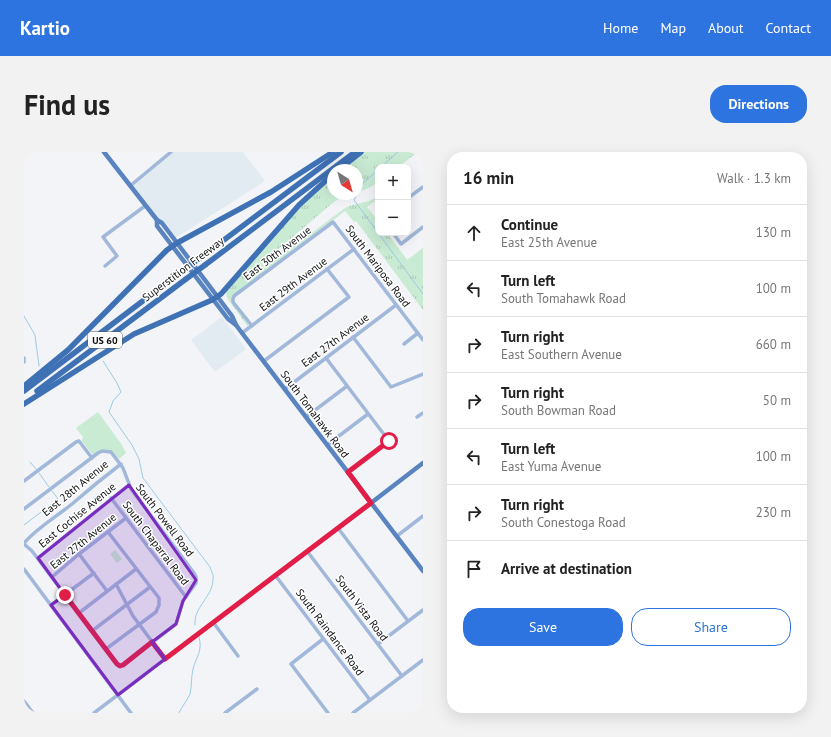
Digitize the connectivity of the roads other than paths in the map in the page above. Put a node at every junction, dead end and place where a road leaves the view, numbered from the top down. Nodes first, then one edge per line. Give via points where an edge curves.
1 (104, 152) edge
2 (170, 152) edge
3 (333, 152) edge
4 (341, 152) edge
5 (355, 152) edge
6 (361, 152) edge
7 (346, 164) edge
8 (327, 179) edge
9 (130, 186) junction
10 (423, 187) edge
11 (411, 196) edge
12 (145, 206) junction
13 (333, 222) joint
14 (423, 227) edge
15 (395, 236) edge
16 (175, 245) junction
17 (354, 249) junction
18 (105, 266) dead end
19 (327, 269) junction
20 (215, 298) junction
21 (396, 305) junction
22 (252, 326) junction
23 (242, 333) junction
24 (418, 333) junction
25 (353, 338) junction
26 (423, 340) edge
27 (404, 344) dead end
28 (326, 358) junction
29 (264, 361) junction
30 (423, 374) edge
31 (24, 386) edge
32 (347, 386) junction
33 (285, 389) junction
34 (24, 391) edge
35 (24, 402) edge
36 (423, 413) edge
37 (368, 414) junction
38 (306, 417) junction
39 (417, 417) dead end
40 (327, 445) junction
41 (92, 458) junction
42 (423, 462) edge
43 (120, 464) junction
44 (348, 472) junction
45 (24, 481) edge
46 (129, 485) junction
47 (111, 498) junction
48 (371, 503) junction
49 (24, 509) edge
50 (423, 516) edge
51 (126, 518) junction
52 (338, 528) junction
53 (108, 532) junction
54 (397, 536) junction
55 (24, 544) edge
56 (307, 551) junction
57 (79, 554) junction
58 (38, 558) junction
59 (422, 568) edge
60 (24, 569) edge
61 (136, 569) junction
62 (94, 573) junction
63 (275, 575) junction
64 (52, 577) junction
65 (116, 584) junction
66 (150, 587) junction
67 (107, 591) junction
68 (65, 595) junction
69 (186, 597) junction
70 (51, 605) junction
71 (127, 605) junction
72 (423, 610) edge
73 (79, 613) junction
74 (408, 621) junction
75 (214, 622) junction
76 (139, 624) junction
77 (92, 631) junction
78 (323, 639) junction
79 (152, 642) junction
80 (378, 644) junction
81 (106, 649) junction
82 (238, 656) dead end
83 (165, 659) junction
84 (423, 660) edge
85 (402, 676) junction
86 (257, 689) dead end
87 (118, 695) junction
88 (370, 700) junction
89 (24, 701) edge
90 (33, 713) edge
91 (94, 713) edge
92 (131, 713) edge
93 (225, 713) edge
94 (328, 713) edge
95 (353, 713) edge

1 - 9 main road, South Tomahawk Road
2 - 9 street
3 - 16 highway via 265,196
4 - 34 highway, Superstition Freeway / US 60, bridge
5 - 35 highway, Superstition Freeway / US 60, bridge
6 - 7 highway
8 - 20 highway via 299,205
9 - 12 main road, South Tomahawk Road
10 - 11 street
12 - 16 main road, South Tomahawk Road via 162,223
12 - 18 street via 103,237 117,256
13 - 17 street, South Mariposa Road
13 - 22 street, East 30th Avenue via 234,296 233,299
14 - 15 street via 401,244
16 - 20 main road, South Tomahawk Road
16 - 31 highway via 60,356
17 - 19 street, East 29th Avenue
17 - 21 street, South Mariposa Road
19 - 22 street, East 29th Avenue
19 - 29 street via 349,297
20 - 23 main road, South Tomahawk Road via 228,319
20 - 35 highway via 134,334
21 - 24 street, South Mariposa Road
21 - 25 street, East 27th Avenue
22 - 23 street, East 29th Avenue
23 - 29 main road, South Tomahawk Road
24 - 26 street, South Mariposa Road
24 - 27 street
25 - 28 street, East 27th Avenue
25 - 30 street via 391,387
28 - 32 street
28 - 33 street, East 27th Avenue
29 - 33 main road, South Tomahawk Road
32 - 37 street
32 - 38 street
33 - 38 main road, South Tomahawk Road
36 - 39 street
37 - 40 street
37 - 44 street via 389,441
38 - 40 main road, South Tomahawk Road
40 - 44 main road, South Tomahawk Road
41 - 43 street, South Powell Road via 102,451 107,451 114,455
41 - 45 street via 79,441
41 - 49 street
42 - 48 main road
43 - 46 street, South Powell Road
43 - 55 street, East 28th Avenue via 35,532
44 - 48 main road, South Tomahawk Road
46 - 47 street, East Cochise Avenue
46 - 69 street, South Powell Road via 194,573 195,586
47 - 51 street, South Chaparral Road
47 - 58 street, East Cochise Avenue
48 - 52 street
48 - 54 main road, South Tomahawk Road
50 - 54 street
51 - 53 street, East 27th Avenue
51 - 69 street, South Chaparral Road
52 - 56 street
52 - 74 street
53 - 57 street, East 27th Avenue
53 - 61 street
54 - 59 main road, South Tomahawk Road
55 - 58 street
56 - 63 street
56 - 80 street, South Vista Road
57 - 62 street
57 - 64 street, East 27th Avenue
58 - 64 street
60 - 70 street
61 - 65 street
61 - 66 street
62 - 67 street
62 - 68 street
63 - 75 street
63 - 78 street, South Raindance Road
64 - 68 street
65 - 67 street
65 - 71 street
66 - 71 street
66 - 76 street via 159,598 159,605 156,612
67 - 73 street
68 - 70 street
68 - 73 street
69 - 79 street via 176,624
70 - 87 street
71 - 76 street
71 - 77 street
72 - 74 street
73 - 77 street
74 - 80 street
75 - 82 street
75 - 83 street
76 - 79 street
76 - 81 street
77 - 81 street
78 - 88 street, South Raindance Road
78 - 94 street via 290,664
79 - 81 street via 120,666
79 - 83 street
80 - 85 street, South Vista Road
83 - 87 street
84 - 85 street
85 - 88 street
86 - 93 street
87 - 91 street
87 - 92 street
88 - 95 street
89 - 90 street

